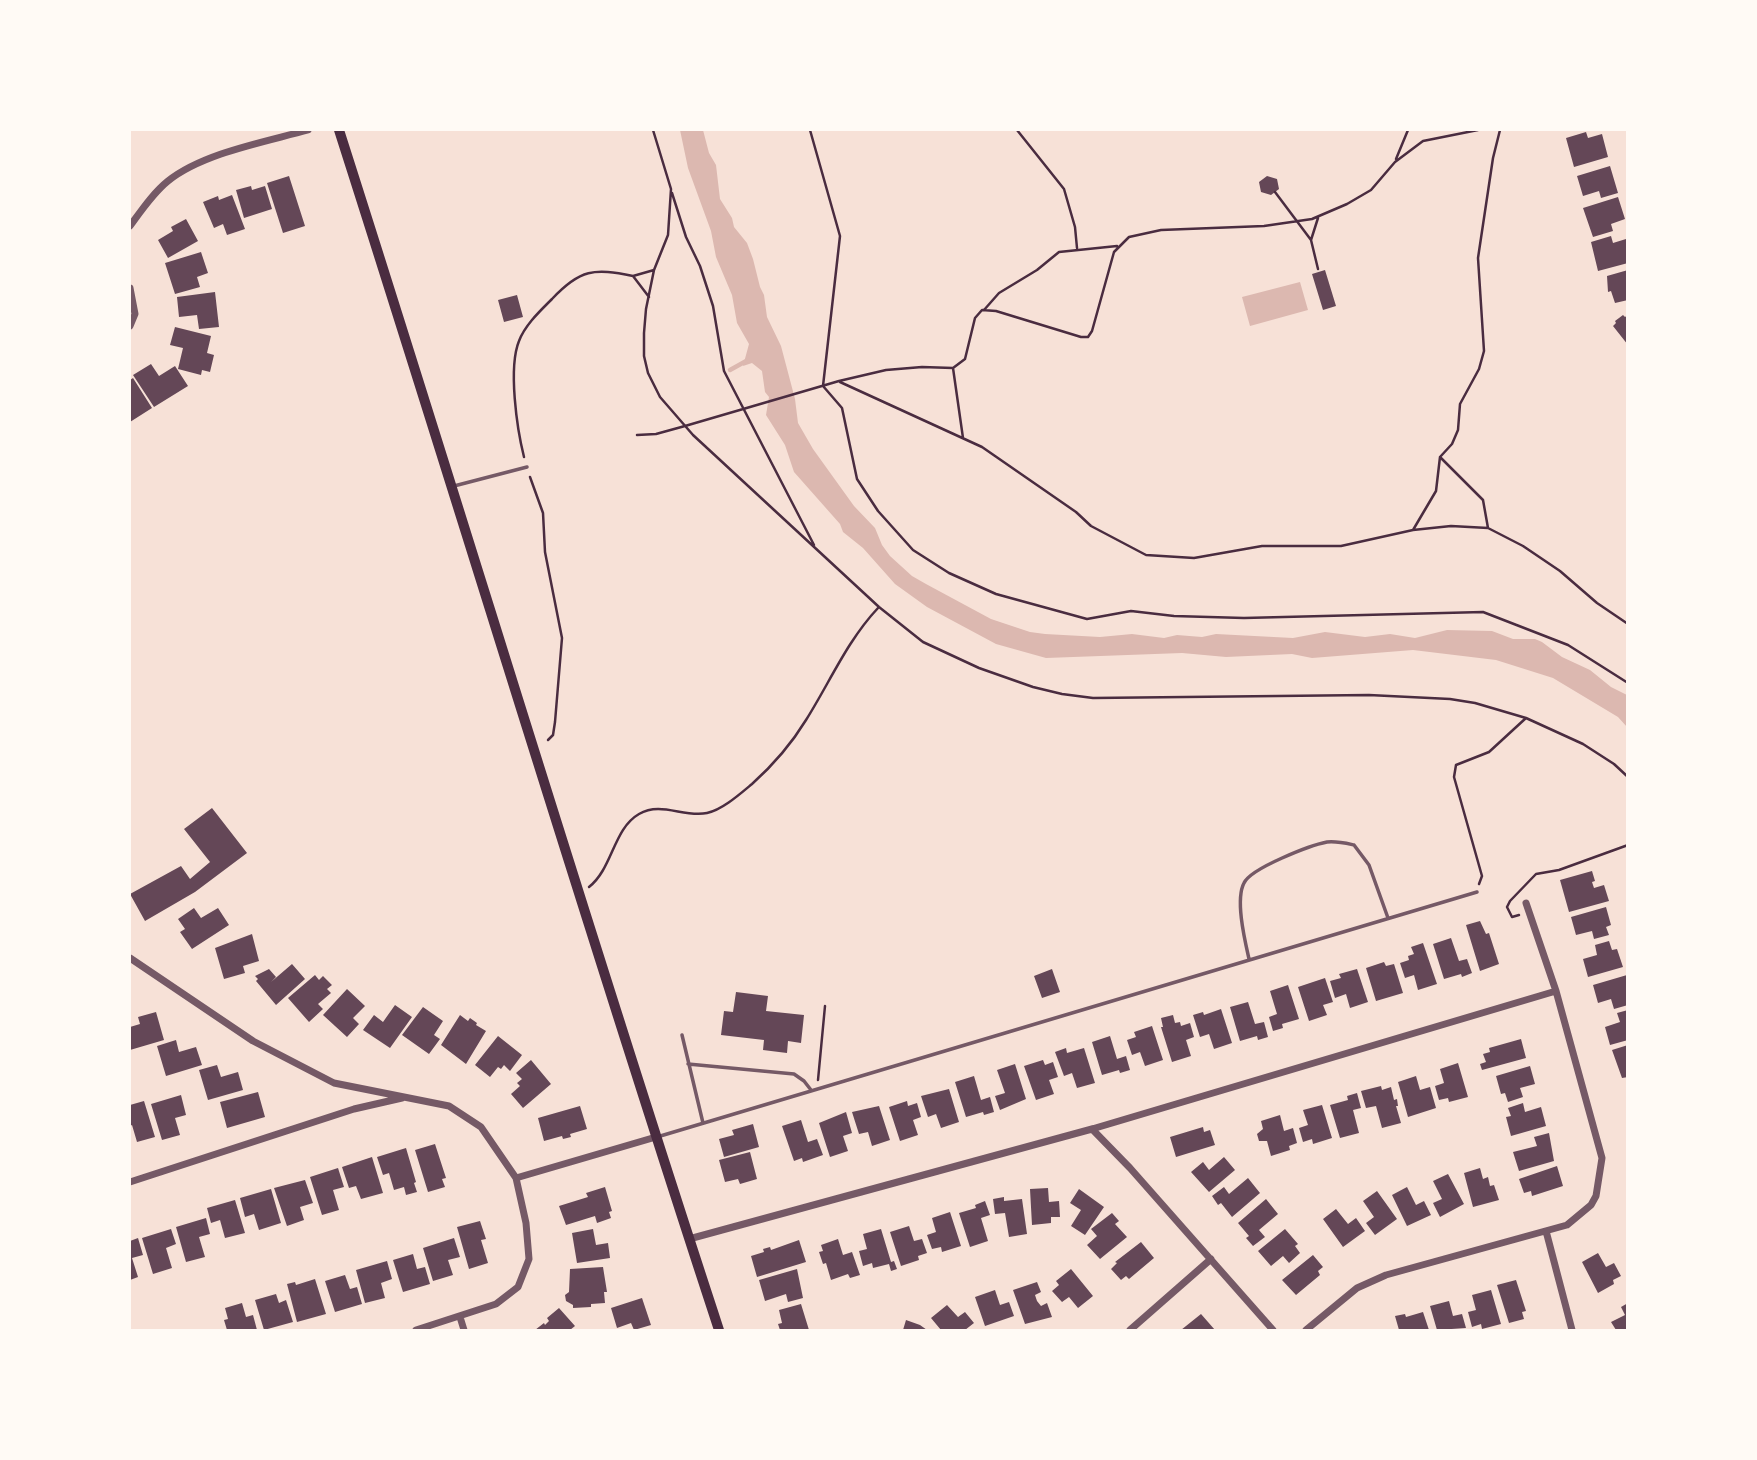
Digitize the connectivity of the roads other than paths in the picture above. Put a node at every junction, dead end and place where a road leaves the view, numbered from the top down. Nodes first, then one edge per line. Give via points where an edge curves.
1 (308, 130) edge
2 (339, 130) edge
3 (130, 226) edge
4 (130, 288) edge
5 (130, 326) edge
6 (527, 467) road end
7 (453, 486) junction
8 (1475, 892) road end
9 (1526, 902) dead end
10 (1388, 918) junction
11 (130, 958) edge
12 (1249, 959) junction
13 (1556, 991) junction
14 (682, 1035) dead end
15 (688, 1063) junction
16 (814, 1089) junction
17 (406, 1097) junction
18 (703, 1123) junction
19 (1092, 1129) junction
20 (656, 1137) junction
21 (516, 1178) junction
22 (130, 1182) edge
23 (1546, 1231) junction
24 (689, 1239) junction
25 (1211, 1259) junction
26 (460, 1317) junction
27 (416, 1331) edge
28 (464, 1331) edge
29 (719, 1331) edge
30 (1130, 1331) edge
31 (1273, 1331) edge
32 (1306, 1331) edge
33 (1572, 1331) edge

1 - 3 street via 183,169 165,183
2 - 7 main road
4 - 5 street via 135,314
6 - 7 lane
7 - 20 main road
8 - 10 lane
9 - 13 street
10 - 12 lane
10 - 12 lane via 1369,864 1354,845 1324,842 1264,866 1244,883 1241,906
11 - 17 street via 253,1041 334,1083
12 - 16 lane
13 - 19 street
13 - 23 street via 1602,1170 1591,1205 1567,1225
14 - 15 lane
15 - 16 lane via 794,1074
15 - 18 lane
16 - 18 lane
17 - 21 street via 449,1106 481,1127
17 - 22 street via 354,1109
18 - 20 lane
19 - 24 street
19 - 25 street
20 - 21 street
20 - 24 main road
21 - 26 street via 529,1259 518,1287 496,1304
23 - 32 street via 1386,1275 1357,1288
23 - 33 street
24 - 29 main road
25 - 30 street
25 - 31 street
26 - 27 street
26 - 28 street

